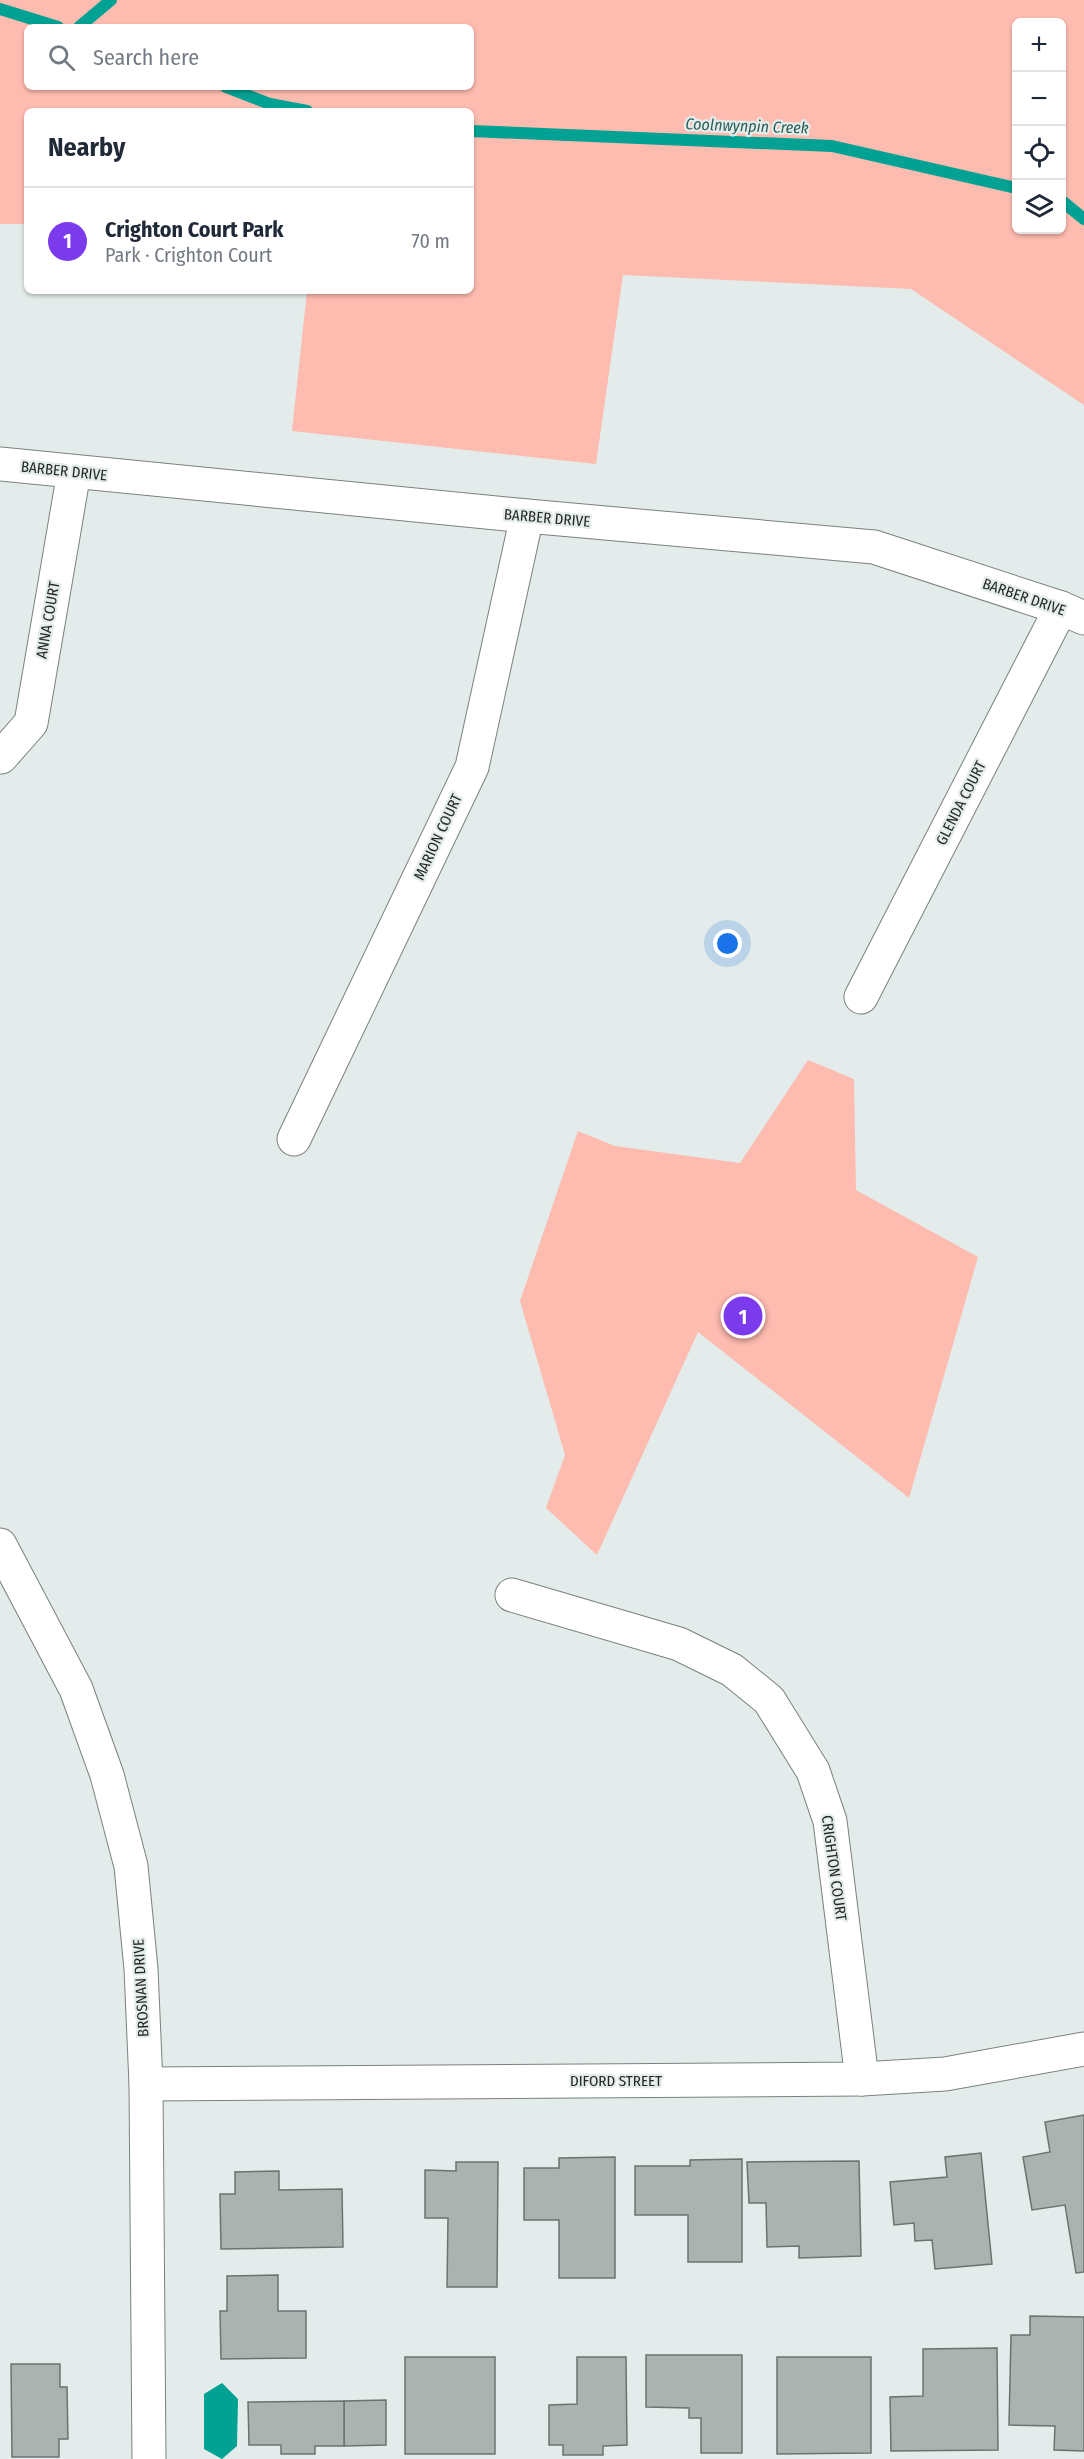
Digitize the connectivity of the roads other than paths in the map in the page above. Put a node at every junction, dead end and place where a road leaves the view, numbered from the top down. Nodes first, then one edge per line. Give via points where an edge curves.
1 (0, 464) edge
2 (74, 472) junction
3 (527, 516) junction
4 (1073, 613) edge
5 (2, 758) dead end
6 (861, 997) dead end
7 (294, 1139) dead end
8 (0, 1545) edge
9 (512, 1596) dead end
10 (1084, 2049) edge
11 (862, 2079) junction
12 (146, 2084) junction
13 (149, 2459) edge

1 - 2 street, BARBER DRIVE
2 - 3 street, BARBER DRIVE
2 - 5 street, ANNA COURT via 31,723
3 - 4 street, BARBER DRIVE via 874,547
3 - 7 street, MARION COURT via 472,767
4 - 6 street, GLENDA COURT
8 - 12 street, BROSNAN DRIVE via 76,1689 107,1775 131,1866
9 - 11 street, CRIGHTON COURT via 679,1644 732,1670 769,1700 813,1771 830,1821
10 - 11 street, DIFORD STREET via 945,2074
11 - 12 street, DIFORD STREET
12 - 13 street, BROSNAN DRIVE

